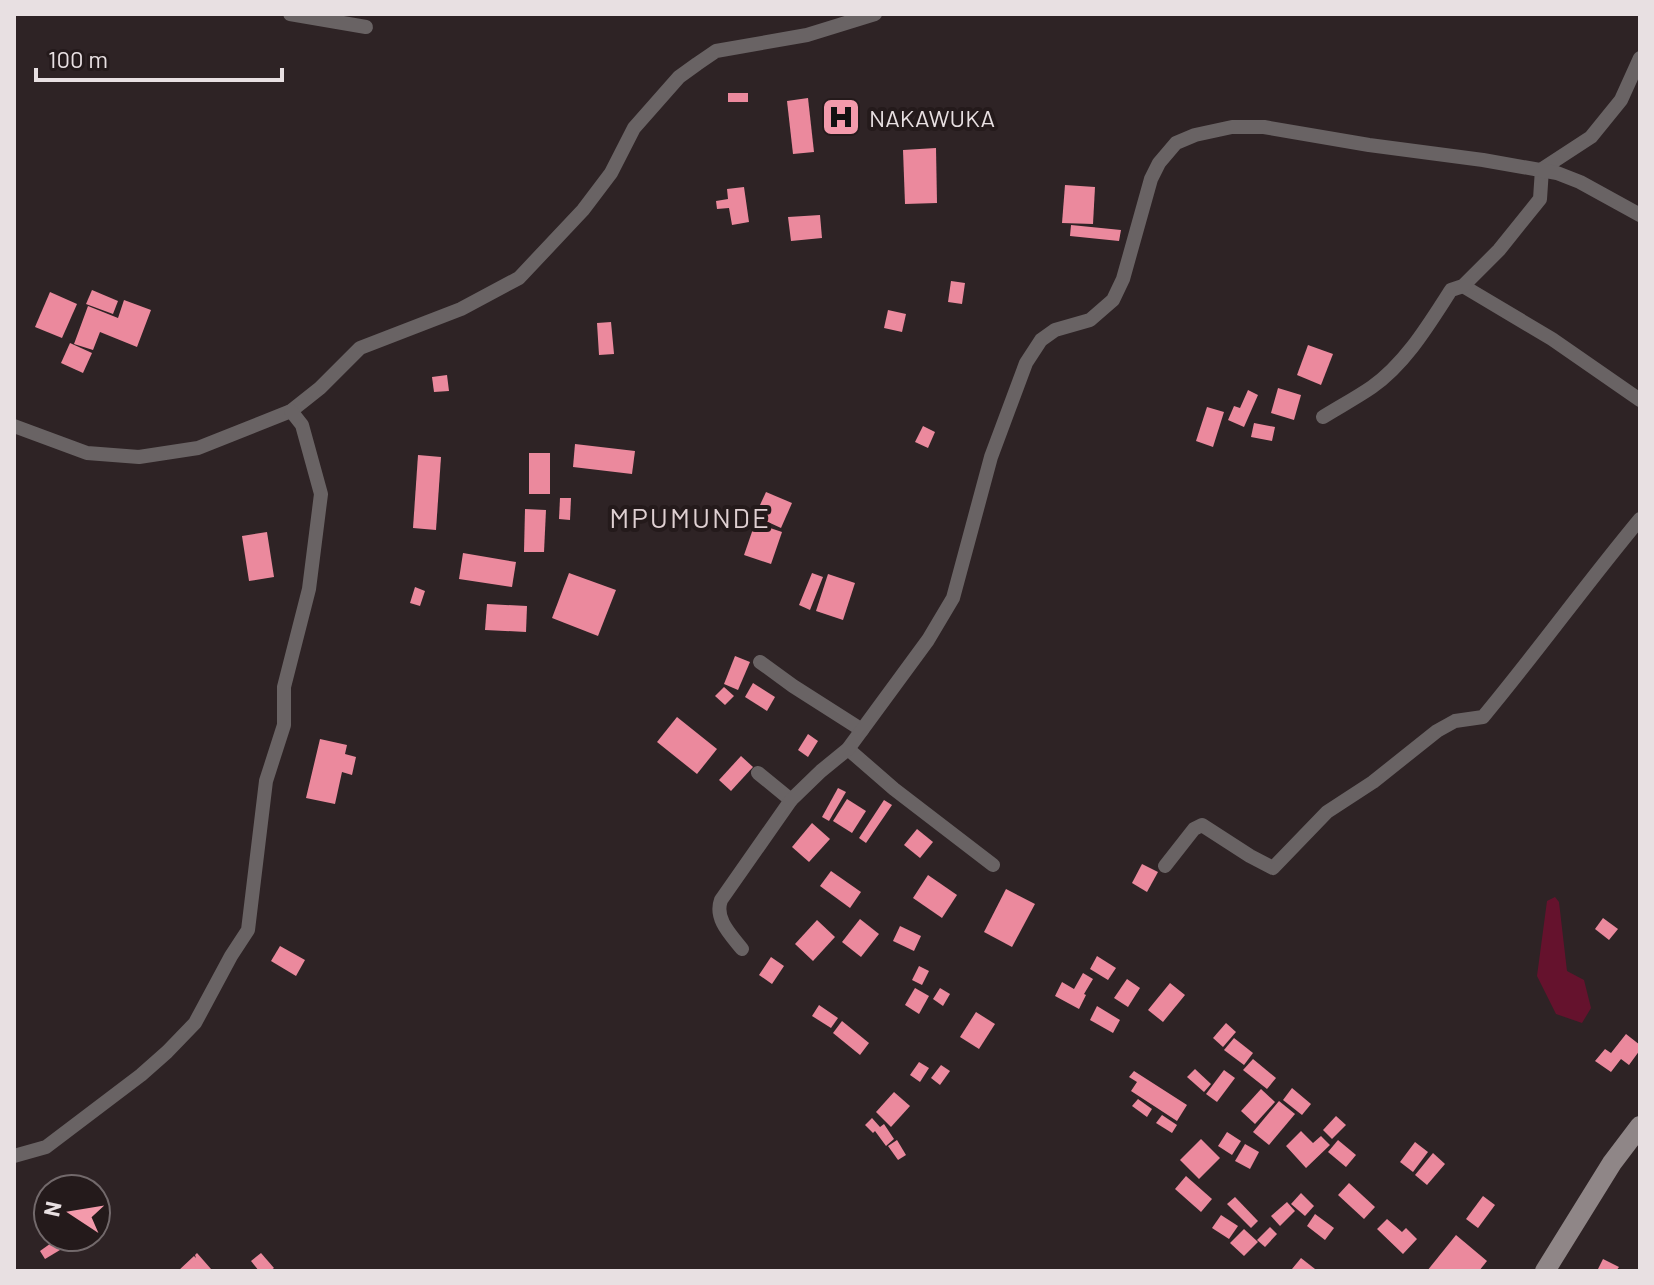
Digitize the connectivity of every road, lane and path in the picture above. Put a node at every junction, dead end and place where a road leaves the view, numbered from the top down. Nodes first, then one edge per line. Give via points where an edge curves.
1 (290, 14) edge
2 (875, 14) edge
3 (366, 27) dead end
4 (1640, 58) edge
5 (1542, 169) junction
6 (1640, 215) edge
7 (1463, 286) junction
8 (1640, 400) edge
9 (291, 411) junction
10 (1323, 417) dead end
11 (14, 426) edge
12 (1640, 519) edge
13 (760, 662) dead end
14 (862, 730) junction
15 (848, 749) junction
16 (758, 773) dead end
17 (791, 800) junction
18 (993, 865) dead end
19 (1165, 866) dead end
20 (742, 949) dead end
21 (1640, 1126) edge
22 (14, 1156) edge
23 (1545, 1271) edge

1 - 3 street
2 - 9 street via 807,35 716,51 679,77 634,128 611,173 583,210 519,278 461,309 360,348
4 - 5 street via 1621,100 1591,137
5 - 6 street via 1580,182
5 - 7 street via 1540,199
5 - 14 street via 1264,127 1232,127 1176,143 1151,179 1113,300 1090,320 1041,340 1026,363 991,457 953,598
7 - 8 street
7 - 10 street via 1451,290 1406,355 1374,386
9 - 11 street via 198,448 139,457 87,453
9 - 22 street via 302,425 321,494 309,589 284,687 284,725 266,781 248,930 195,1023 167,1052 46,1147
12 - 19 street via 1483,717 1455,721 1437,731 1327,812 1273,868 1202,825
13 - 14 street
14 - 15 street
15 - 17 street
15 - 18 street
16 - 17 street
17 - 20 street via 721,900 725,928
21 - 23 street

